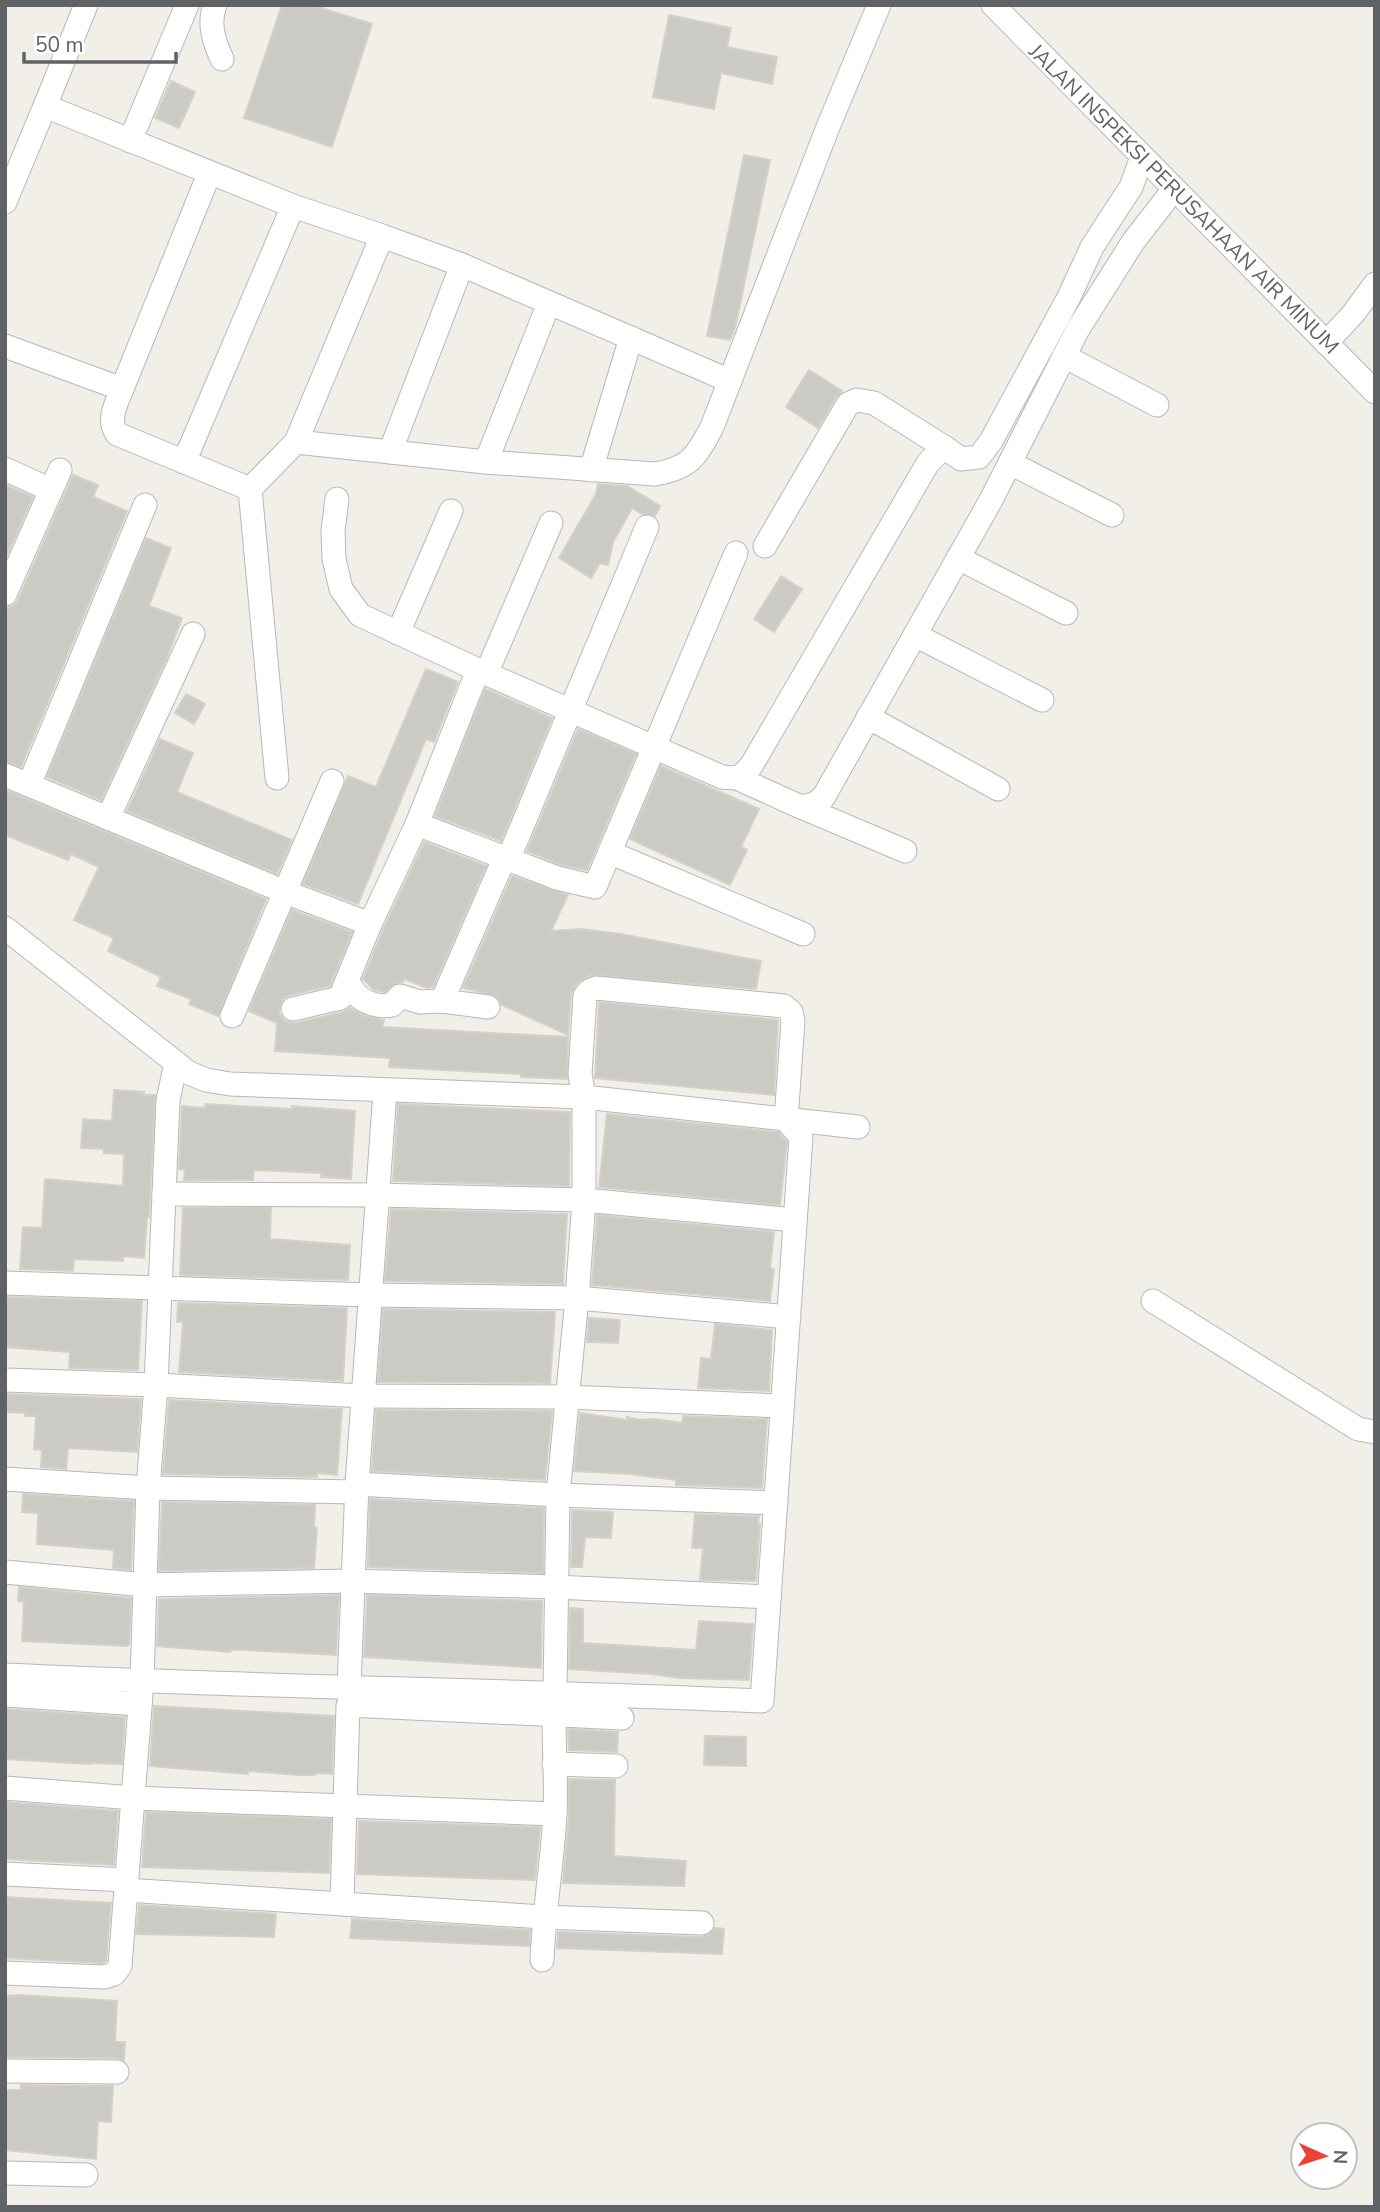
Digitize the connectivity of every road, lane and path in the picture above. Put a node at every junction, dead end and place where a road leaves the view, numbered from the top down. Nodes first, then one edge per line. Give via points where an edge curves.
1 (86, 5) edge
2 (187, 5) edge
3 (215, 5) edge
4 (879, 5) edge
5 (993, 5) edge
6 (222, 59) dead end
7 (45, 106) junction
8 (130, 141) junction
9 (1142, 157) junction
10 (209, 174) junction
11 (1174, 189) junction
12 (5, 202) edge
13 (293, 206) junction
14 (382, 236) junction
15 (461, 265) junction
16 (1375, 284) edge
17 (549, 303) junction
18 (631, 338) junction
19 (1326, 343) junction
20 (5, 346) edge
21 (1064, 356) junction
22 (730, 381) junction
23 (122, 389) junction
24 (1375, 392) edge
25 (1157, 405) dead end
26 (296, 442) junction
27 (944, 447) junction
28 (390, 452) junction
29 (184, 462) junction
30 (486, 462) junction
31 (1010, 463) junction
32 (5, 470) edge
33 (591, 470) junction
34 (250, 489) junction
35 (337, 499) dead end
36 (145, 505) dead end
37 (451, 511) dead end
38 (1112, 514) dead end
39 (551, 523) dead end
40 (647, 527) dead end
41 (765, 546) dead end
42 (736, 552) dead end
43 (958, 558) junction
44 (11, 565) edge
45 (5, 594) edge
46 (1066, 613) dead end
47 (398, 633) junction
48 (193, 634) dead end
49 (915, 635) junction
50 (482, 672) junction
51 (1042, 700) dead end
52 (571, 710) junction
53 (868, 717) junction
54 (654, 747) junction
55 (5, 775) edge
56 (277, 778) dead end
57 (737, 778) junction
58 (332, 781) dead end
59 (29, 785) junction
60 (998, 789) dead end
61 (801, 807) junction
62 (108, 818) junction
63 (417, 824) junction
64 (905, 851) dead end
65 (611, 853) junction
66 (506, 859) junction
67 (285, 892) junction
68 (370, 924) junction
69 (5, 928) edge
70 (803, 934) dead end
71 (340, 998) junction
72 (442, 1001) junction
73 (488, 1007) dead end
74 (293, 1009) dead end
75 (232, 1016) dead end
76 (176, 1063) junction
77 (385, 1091) junction
78 (584, 1097) junction
79 (786, 1120) junction
80 (858, 1127) dead end
81 (164, 1195) junction
82 (378, 1195) junction
83 (584, 1200) junction
84 (796, 1220) junction
85 (5, 1283) edge
86 (161, 1288) junction
87 (370, 1295) junction
88 (577, 1298) junction
89 (1153, 1301) dead end
90 (789, 1317) junction
91 (5, 1380) edge
92 (156, 1385) junction
93 (363, 1396) junction
94 (567, 1397) junction
95 (782, 1406) junction
96 (1375, 1432) edge
97 (5, 1479) edge
98 (148, 1488) junction
99 (356, 1488) junction
100 (558, 1495) junction
101 (776, 1503) junction
102 (5, 1572) edge
103 (352, 1581) junction
104 (146, 1585) junction
105 (555, 1587) junction
106 (769, 1597) junction
107 (5, 1675) edge
108 (349, 1687) junction
109 (555, 1692) junction
110 (141, 1693) junction
111 (5, 1695) edge
112 (553, 1716) junction
113 (622, 1718) dead end
114 (554, 1764) junction
115 (616, 1766) dead end
116 (5, 1788) edge
117 (134, 1798) junction
118 (344, 1805) junction
119 (555, 1814) junction
120 (5, 1874) edge
121 (126, 1885) junction
122 (342, 1903) junction
123 (543, 1917) junction
124 (702, 1923) dead end
125 (542, 1960) dead end
126 (5, 1973) edge
127 (5, 2071) edge
128 (117, 2072) dead end
129 (5, 2173) edge
130 (86, 2175) dead end

1 - 7 street
2 - 8 street
3 - 6 street via 213,38
4 - 22 street
5 - 9 street, JALAN INSPEKSI PERUSAHAAN AIR MINUM
7 - 8 street
7 - 12 street
8 - 10 street
9 - 11 street, JALAN INSPEKSI PERUSAHAAN AIR MINUM
9 - 27 street via 1131,187 1092,247 991,441 979,457 961,459
10 - 13 street
10 - 23 street
11 - 19 street, JALAN INSPEKSI PERUSAHAAN AIR MINUM
11 - 21 street via 1133,242
13 - 14 street
13 - 29 street
14 - 15 street
14 - 26 street
15 - 17 street
15 - 28 street
16 - 19 street
17 - 18 street
17 - 30 street
18 - 22 street
18 - 33 street
19 - 24 street, JALAN INSPEKSI PERUSAHAAN AIR MINUM
20 - 23 street
21 - 25 street
21 - 31 street
22 - 33 street via 712,428 689,463 655,474
23 - 29 street via 112,417 117,434
26 - 28 street
26 - 34 street
27 - 41 street via 874,403 857,400 848,404
27 - 57 street via 913,486 751,766
28 - 30 street
29 - 34 street
30 - 33 street
31 - 38 street
31 - 43 street
32 - 44 street via 55,480
34 - 56 street
35 - 47 street via 332,531 341,589 360,615
36 - 59 street
37 - 47 street
39 - 50 street
40 - 52 street
42 - 54 street
43 - 46 street
43 - 49 street
44 - 45 street
47 - 50 street
48 - 62 street
49 - 51 street
49 - 53 street
50 - 52 street
50 - 63 street
52 - 54 street
52 - 66 street
53 - 60 street
53 - 61 street via 823,798
54 - 57 street via 722,777
54 - 65 street
55 - 59 street
57 - 61 street
58 - 67 street
59 - 62 street
61 - 64 street
62 - 67 street
63 - 66 street
63 - 68 street
65 - 66 street via 595,887
65 - 70 street
66 - 72 street
67 - 68 street
67 - 75 street
68 - 71 street
69 - 76 street
71 - 72 street via 352,988 382,1007 392,1006 400,996 420,1002
71 - 74 street
72 - 73 street
76 - 77 street via 211,1081
76 - 81 street via 168,1100
77 - 78 street
77 - 82 street
78 - 79 street
78 - 79 street via 580,1074 583,1005 589,991 596,988 784,1006 793,1021
78 - 83 street
79 - 80 street
79 - 84 street via 801,1137
81 - 82 street
81 - 86 street
82 - 83 street
82 - 87 street
83 - 84 street
83 - 88 street
84 - 90 street
85 - 86 street
86 - 87 street
86 - 92 street
87 - 88 street
87 - 93 street
88 - 90 street
88 - 94 street
89 - 96 street via 1358,1429
90 - 95 street
91 - 92 street
92 - 93 street
92 - 98 street
93 - 94 street
93 - 99 street
94 - 95 street
94 - 100 street
95 - 101 street
97 - 98 street
98 - 99 street
98 - 104 street
99 - 100 street
99 - 103 street
100 - 101 street
100 - 105 street
101 - 106 street
102 - 104 street
103 - 104 street
103 - 105 street
103 - 108 street
104 - 110 street
105 - 106 street
105 - 109 street
106 - 109 street via 762,1701
107 - 110 street
108 - 109 street
108 - 110 street
109 - 112 street
110 - 111 street
110 - 117 street
112 - 113 street
112 - 114 street
112 - 118 street via 348,1705
114 - 115 street
114 - 119 street
116 - 117 street
117 - 118 street
117 - 121 street
118 - 119 street
118 - 122 street
119 - 123 street
120 - 121 street
121 - 122 street
121 - 126 street via 120,1966 114,1974
122 - 123 street
123 - 124 street
123 - 125 street
127 - 128 street
129 - 130 street

